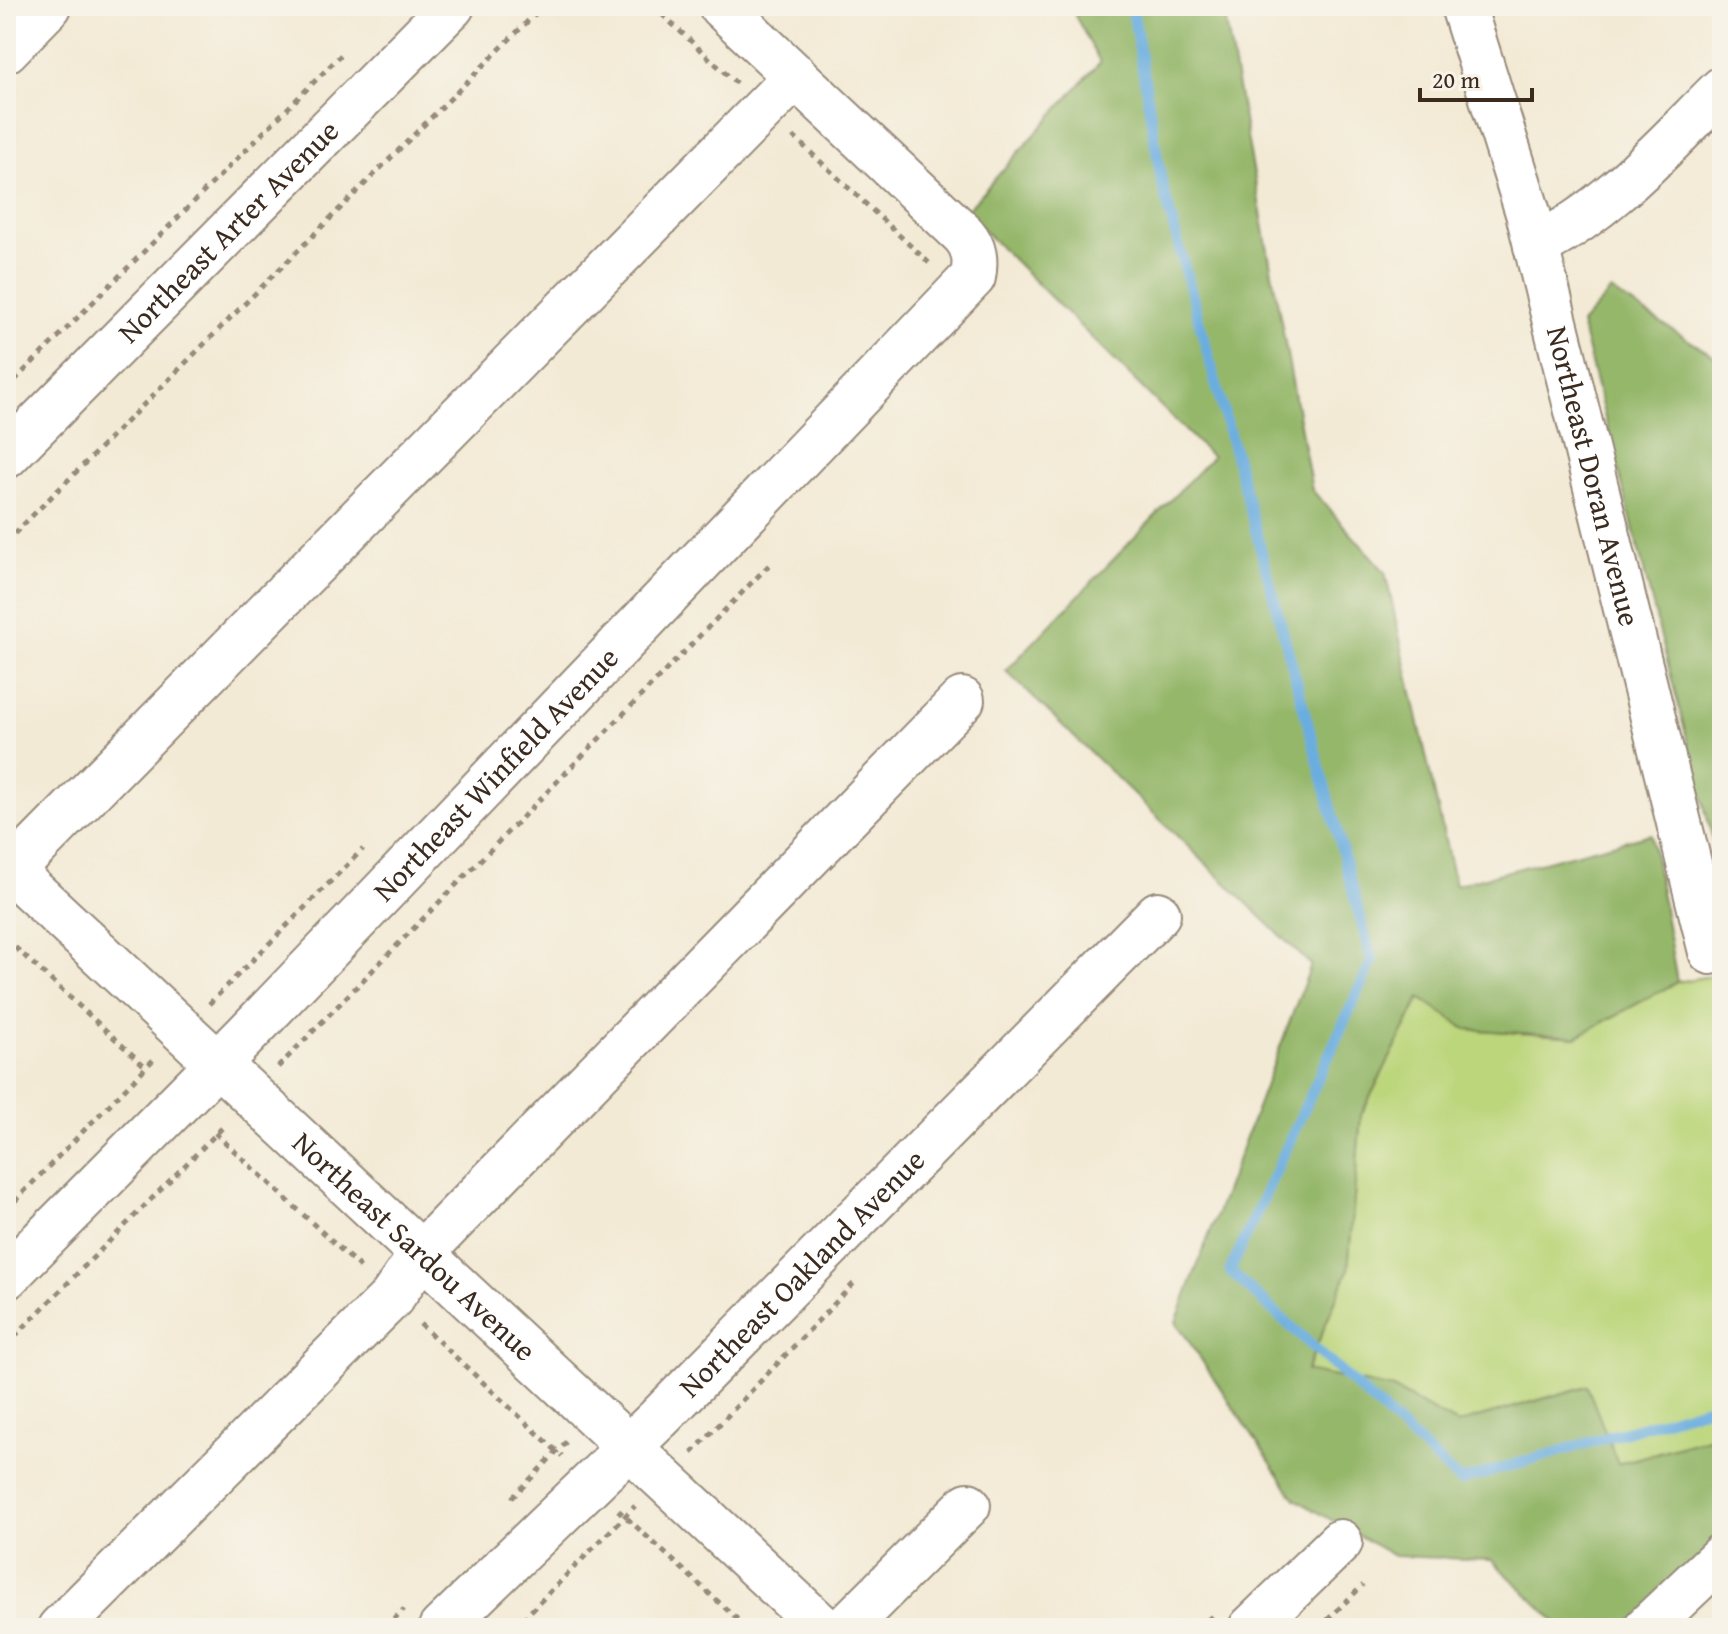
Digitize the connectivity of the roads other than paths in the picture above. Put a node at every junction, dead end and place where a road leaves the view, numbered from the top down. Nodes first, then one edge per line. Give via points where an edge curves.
1 (49, 6) edge
2 (452, 6) edge
3 (721, 6) edge
4 (1463, 6) edge
5 (6, 50) edge
6 (796, 76) junction
7 (1722, 89) edge
8 (1536, 246) junction
9 (6, 456) edge
10 (962, 700) dead end
11 (8, 872) edge
12 (1158, 914) dead end
13 (1711, 952) dead end
14 (218, 1064) junction
15 (422, 1253) junction
16 (6, 1277) edge
17 (629, 1447) junction
18 (968, 1505) dead end
19 (1340, 1542) dead end
20 (1722, 1556) edge
21 (60, 1628) edge
22 (441, 1628) edge
23 (823, 1628) edge
24 (845, 1628) edge
25 (1251, 1628) edge
26 (1646, 1628) edge

1 - 5 street
2 - 9 street, Northeast Arter Avenue
3 - 6 street
4 - 8 street, Northeast Doran Avenue
6 - 11 street
6 - 14 street, Northeast Winfield Avenue via 964,235 971,244 956,267 973,277
7 - 8 street via 1612,198 1576,226
8 - 13 street, Northeast Doran Avenue
10 - 15 street
11 - 14 street, Northeast Sardou Avenue
12 - 17 street, Northeast Oakland Avenue
14 - 15 street, Northeast Sardou Avenue
14 - 16 street, Northeast Winfield Avenue
15 - 17 street, Northeast Sardou Avenue
15 - 21 street via 392,1297
17 - 22 street, Northeast Oakland Avenue
17 - 23 street, Northeast Sardou Avenue
18 - 24 street
19 - 25 street
20 - 26 street

